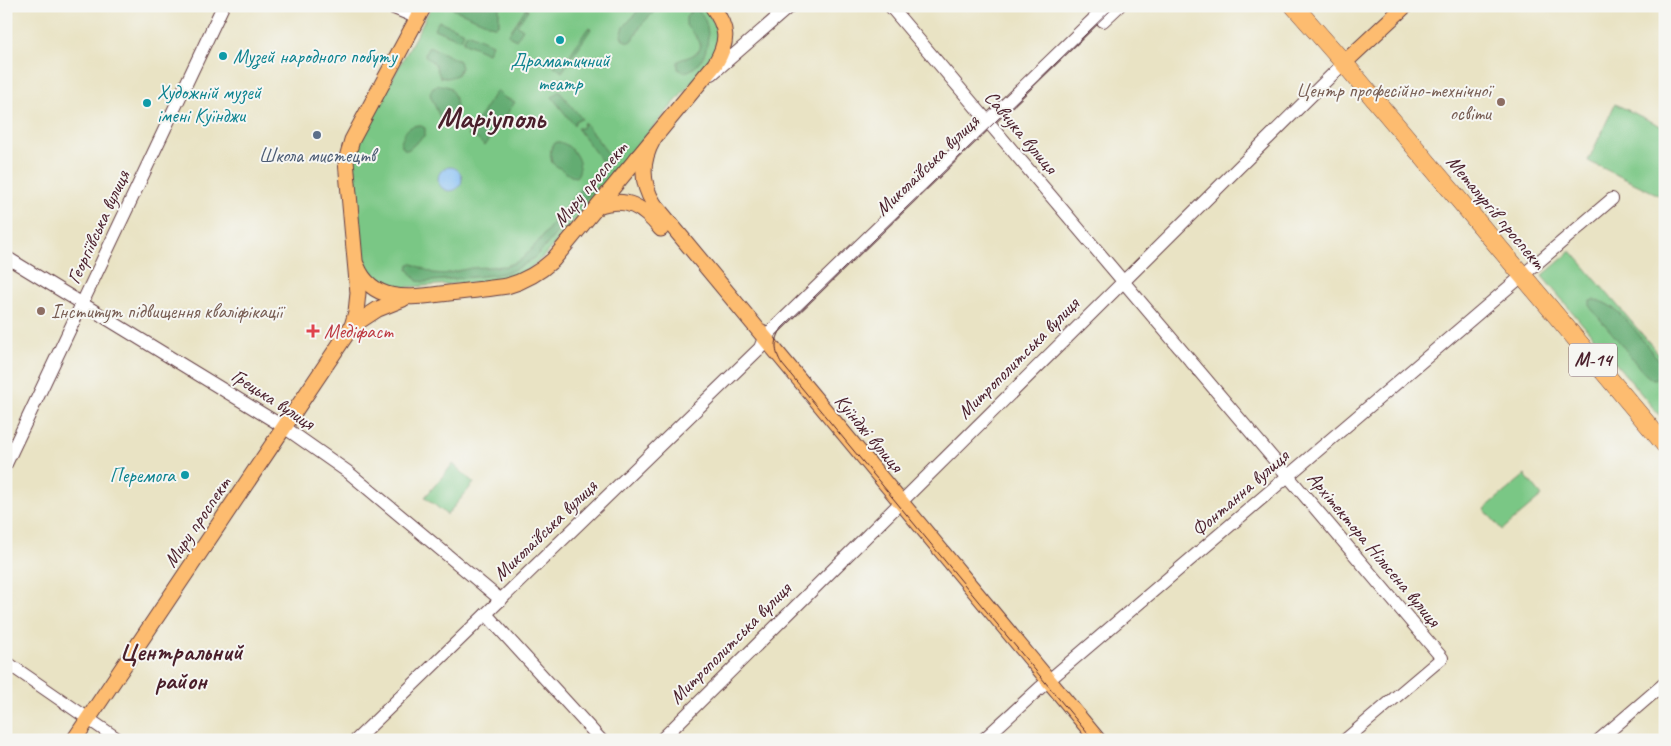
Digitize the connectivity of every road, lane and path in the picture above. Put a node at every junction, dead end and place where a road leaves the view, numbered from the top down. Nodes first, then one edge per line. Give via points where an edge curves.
1 (223, 6) edge
2 (390, 6) edge
3 (712, 6) edge
4 (790, 6) edge
5 (890, 6) edge
6 (1107, 6) edge
7 (1119, 6) edge
8 (1294, 6) edge
9 (1405, 6) edge
10 (421, 12) edge
11 (1344, 63) junction
12 (700, 83) junction
13 (990, 125) junction
14 (653, 140) junction
15 (1612, 199) dead end
16 (598, 206) junction
17 (6, 257) edge
18 (356, 265) junction
19 (1522, 276) junction
20 (1123, 282) junction
21 (407, 298) junction
22 (82, 303) junction
23 (352, 326) junction
24 (764, 343) junction
25 (284, 427) junction
26 (1665, 445) edge
27 (6, 464) edge
28 (1288, 476) junction
29 (897, 505) junction
30 (501, 600) junction
31 (486, 614) junction
32 (6, 662) edge
33 (1665, 683) edge
34 (1045, 684) junction
35 (88, 719) junction
36 (74, 740) edge
37 (119, 740) edge
38 (356, 740) edge
39 (601, 740) edge
40 (661, 740) edge
41 (984, 740) edge
42 (1085, 740) edge
43 (1098, 740) edge
44 (1345, 740) edge
45 (1599, 740) edge

1 - 22 street, Георгіївська вулиця
2 - 10 street
3 - 12 main road, Миру проспект via 723,24 725,39 721,54
4 - 12 street
5 - 13 street, Савчука вулиця
6 - 13 street, Миколаївська вулиця
7 - 13 street, Миколаївська вулиця
8 - 11 highway, Металургів проспект / М-14
9 - 11 main road, Митрополитська вулиця
10 - 18 main road, Миру проспект via 348,150 346,161
11 - 19 highway, Металургів проспект / М-14
11 - 20 street, Митрополитська вулиця
12 - 14 main road, Миру проспект
13 - 20 street, Савчука вулиця
13 - 24 street, Миколаївська вулиця
14 - 16 main road, Миру проспект
14 - 24 main road, Куїнджі вулиця via 646,155 644,171 650,198
15 - 19 street, Фонтанна вулиця
16 - 21 main road, Миру проспект via 553,260 526,279 507,286
16 - 24 main road, Куїнджі вулиця via 621,202 646,212
17 - 22 street, Грецька вулиця
18 - 21 main road, Миру проспект via 362,277 376,289
18 - 23 main road, Миру проспект via 358,303
19 - 26 highway, Металургів проспект / М-14
19 - 28 street, Фонтанна вулиця
20 - 28 street, Архітектора Нільсена вулиця
20 - 29 street, Митрополитська вулиця
21 - 23 main road, Миру проспект via 378,309
22 - 25 street, Грецька вулиця
22 - 27 street, Георгіївська вулиця
23 - 25 main road, Миру проспект
24 - 29 main road, Куїнджі вулиця
24 - 30 street, Миколаївська вулиця
25 - 30 street, Грецька вулиця via 348,472
25 - 35 main road, Миру проспект
28 - 34 street, Фонтанна вулиця
28 - 44 street, Архітектора Нільсена вулиця via 1442,658
29 - 34 main road, Куїнджі вулиця
29 - 40 street, Митрополитська вулиця
30 - 31 street, Миколаївська вулиця
31 - 38 street, Миколаївська вулиця
31 - 39 street
32 - 35 street
33 - 45 street
34 - 41 street, Фонтанна вулиця
34 - 42 main road, Куїнджі вулиця
34 - 43 main road, Куїнджі вулиця
35 - 36 main road, Миру проспект
35 - 37 street

